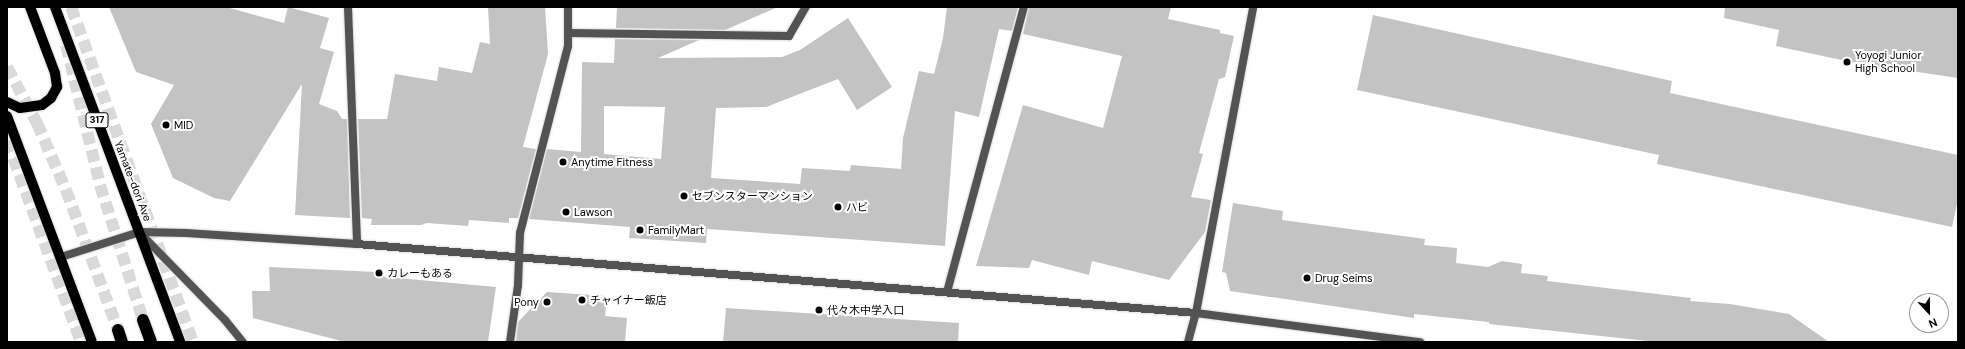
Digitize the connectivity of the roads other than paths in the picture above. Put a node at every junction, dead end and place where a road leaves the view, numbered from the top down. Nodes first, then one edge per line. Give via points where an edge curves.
1 (30, 7) edge
2 (55, 7) edge
3 (348, 7) edge
4 (568, 7) edge
5 (806, 7) edge
6 (1024, 7) edge
7 (1252, 7) edge
8 (568, 33) junction
9 (7, 102) edge
10 (7, 116) edge
11 (140, 232) junction
12 (357, 244) junction
13 (61, 257) junction
14 (518, 258) junction
15 (948, 292) junction
16 (1196, 313) junction
17 (143, 320) tunnel mouth
18 (118, 330) tunnel mouth
19 (92, 342) edge
20 (122, 342) edge
21 (151, 342) edge
22 (180, 342) edge
23 (243, 342) edge
24 (510, 342) edge
25 (1188, 342) edge
26 (1420, 342) edge

1 - 9 main road via 55,73 57,87 51,98 42,105 20,108
2 - 11 main road, Yamate-dori Ave / 317
3 - 12 street
4 - 8 street
5 - 8 street via 789,36
6 - 15 street
7 - 16 street
8 - 14 street via 568,46 520,233
10 - 13 main road
11 - 12 street
11 - 13 street
11 - 22 main road, Yamate-dori Ave / 317
11 - 23 street
12 - 14 street
13 - 19 main road
14 - 15 street
14 - 24 street via 518,285
15 - 16 street
16 - 25 street
16 - 26 street
17 - 21 highway
18 - 20 highway

